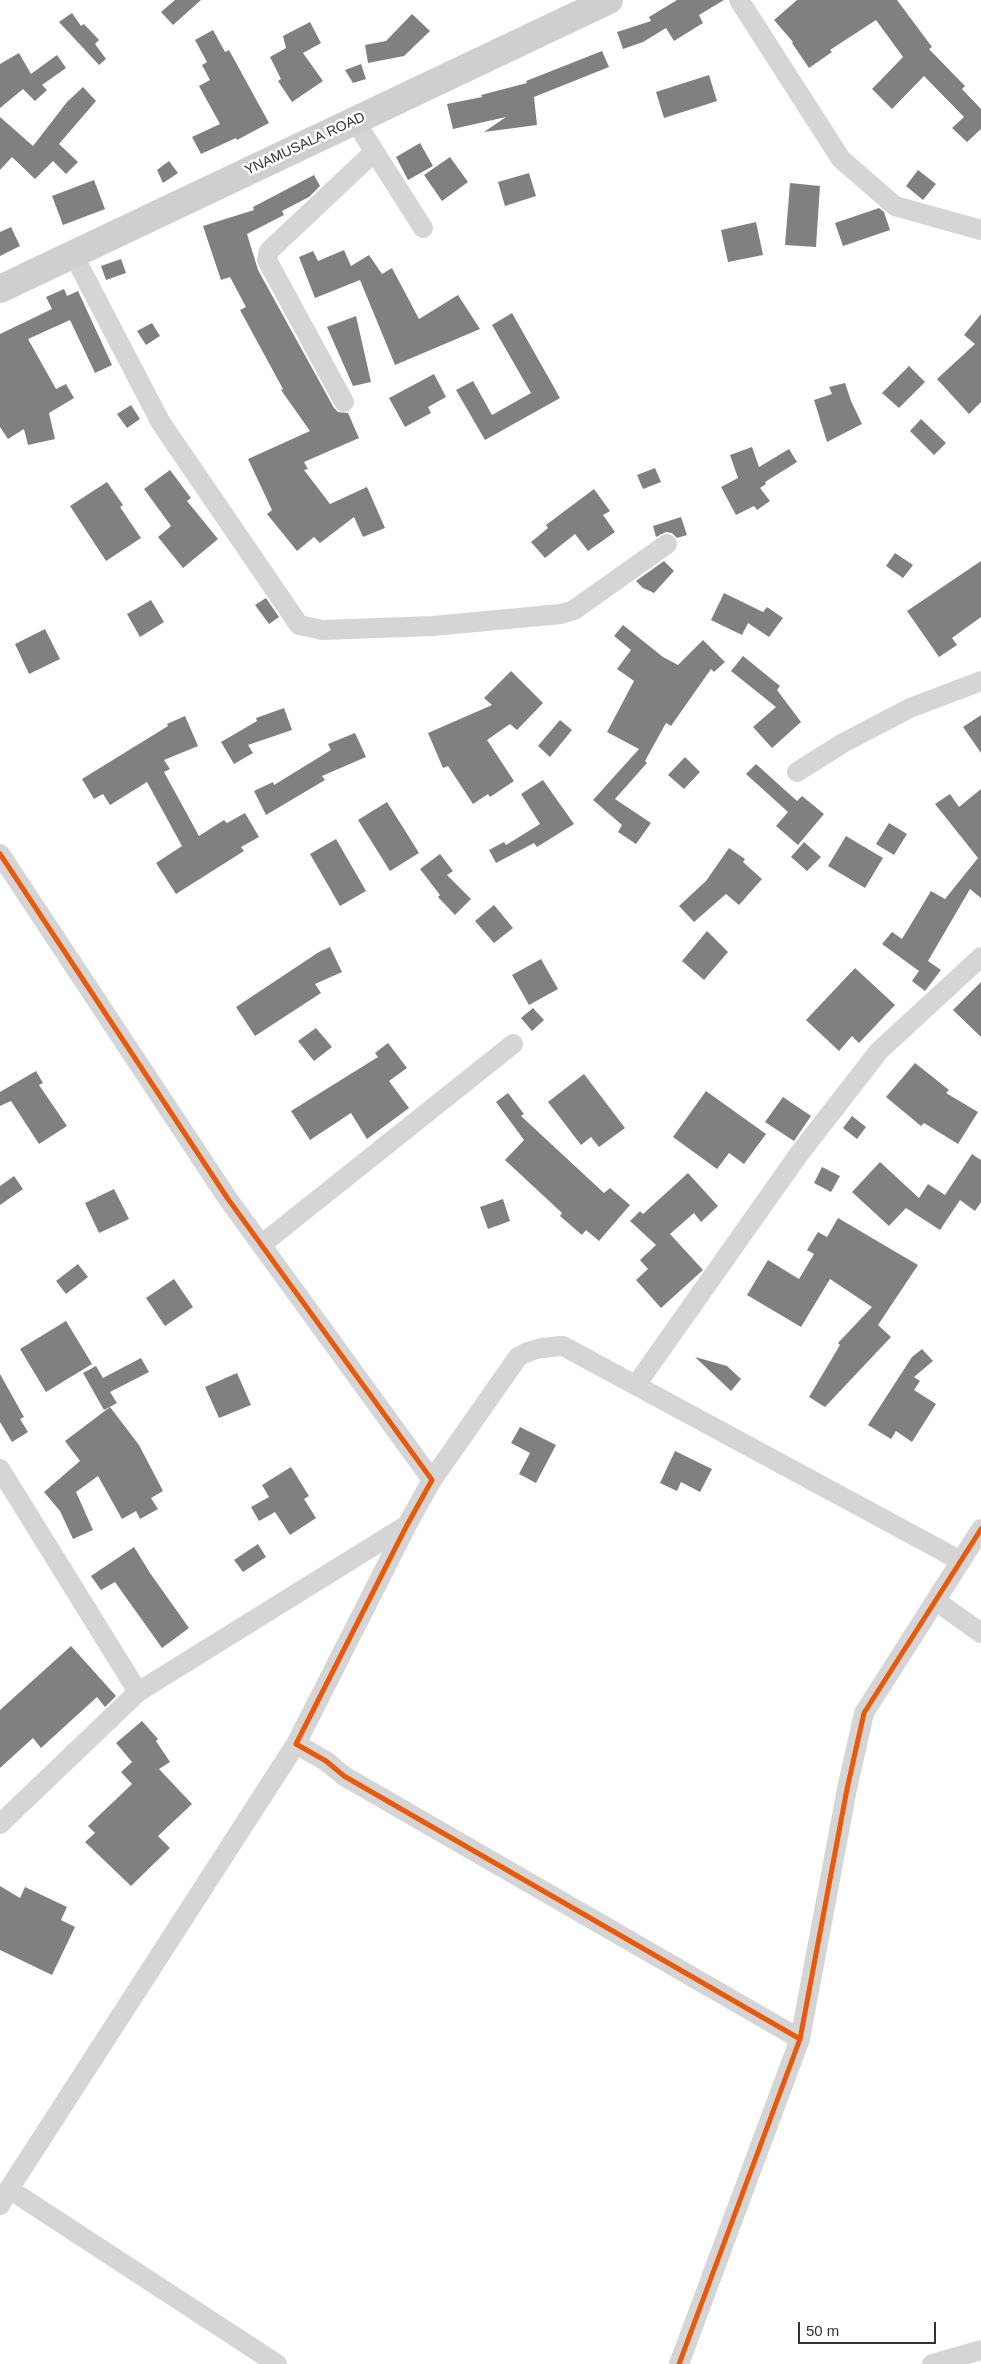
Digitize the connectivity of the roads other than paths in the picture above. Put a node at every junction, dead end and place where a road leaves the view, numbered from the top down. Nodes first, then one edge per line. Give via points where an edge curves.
1 (738, 0) edge
2 (602, 1) edge
3 (354, 121) junction
4 (374, 152) junction
5 (423, 228) dead end
6 (981, 230) edge
7 (73, 254) junction
8 (0, 289) edge
9 (344, 402) dead end
10 (667, 544) dead end
11 (981, 681) edge
12 (797, 772) dead end
13 (0, 854) edge
14 (981, 957) edge
15 (513, 1044) dead end
16 (261, 1245) junction
17 (636, 1385) junction
18 (0, 1469) edge
19 (432, 1480) junction
20 (407, 1525) junction
21 (981, 1529) edge
22 (961, 1561) junction
23 (936, 1601) junction
24 (981, 1633) edge
25 (138, 1692) junction
26 (296, 1744) junction
27 (0, 1824) edge
28 (800, 2039) junction
29 (4, 2197) edge
30 (981, 2350) edge
31 (277, 2364) edge
32 (679, 2364) edge
33 (932, 2364) edge

1 - 6 street via 841,159 895,206
2 - 3 main road, YNAMUSALA ROAD
3 - 4 street
3 - 7 main road, YNAMUSALA ROAD
4 - 5 street
4 - 9 street via 269,251 267,260
7 - 8 main road, YNAMUSALA ROAD
7 - 10 street via 161,423 299,625 322,630 424,626 561,614 574,610
11 - 12 street via 910,708 843,743
13 - 16 street
14 - 17 street via 879,1051 799,1154
15 - 16 street
16 - 19 street
17 - 19 street via 564,1346 529,1351 510,1367
17 - 22 street
18 - 25 street
19 - 20 street
20 - 25 street
20 - 26 street
21 - 22 street
22 - 23 street
23 - 24 street
23 - 28 street via 864,1713 846,1789
25 - 27 street
26 - 28 street via 344,1776
26 - 29 street
28 - 32 street
29 - 31 street
30 - 33 street

